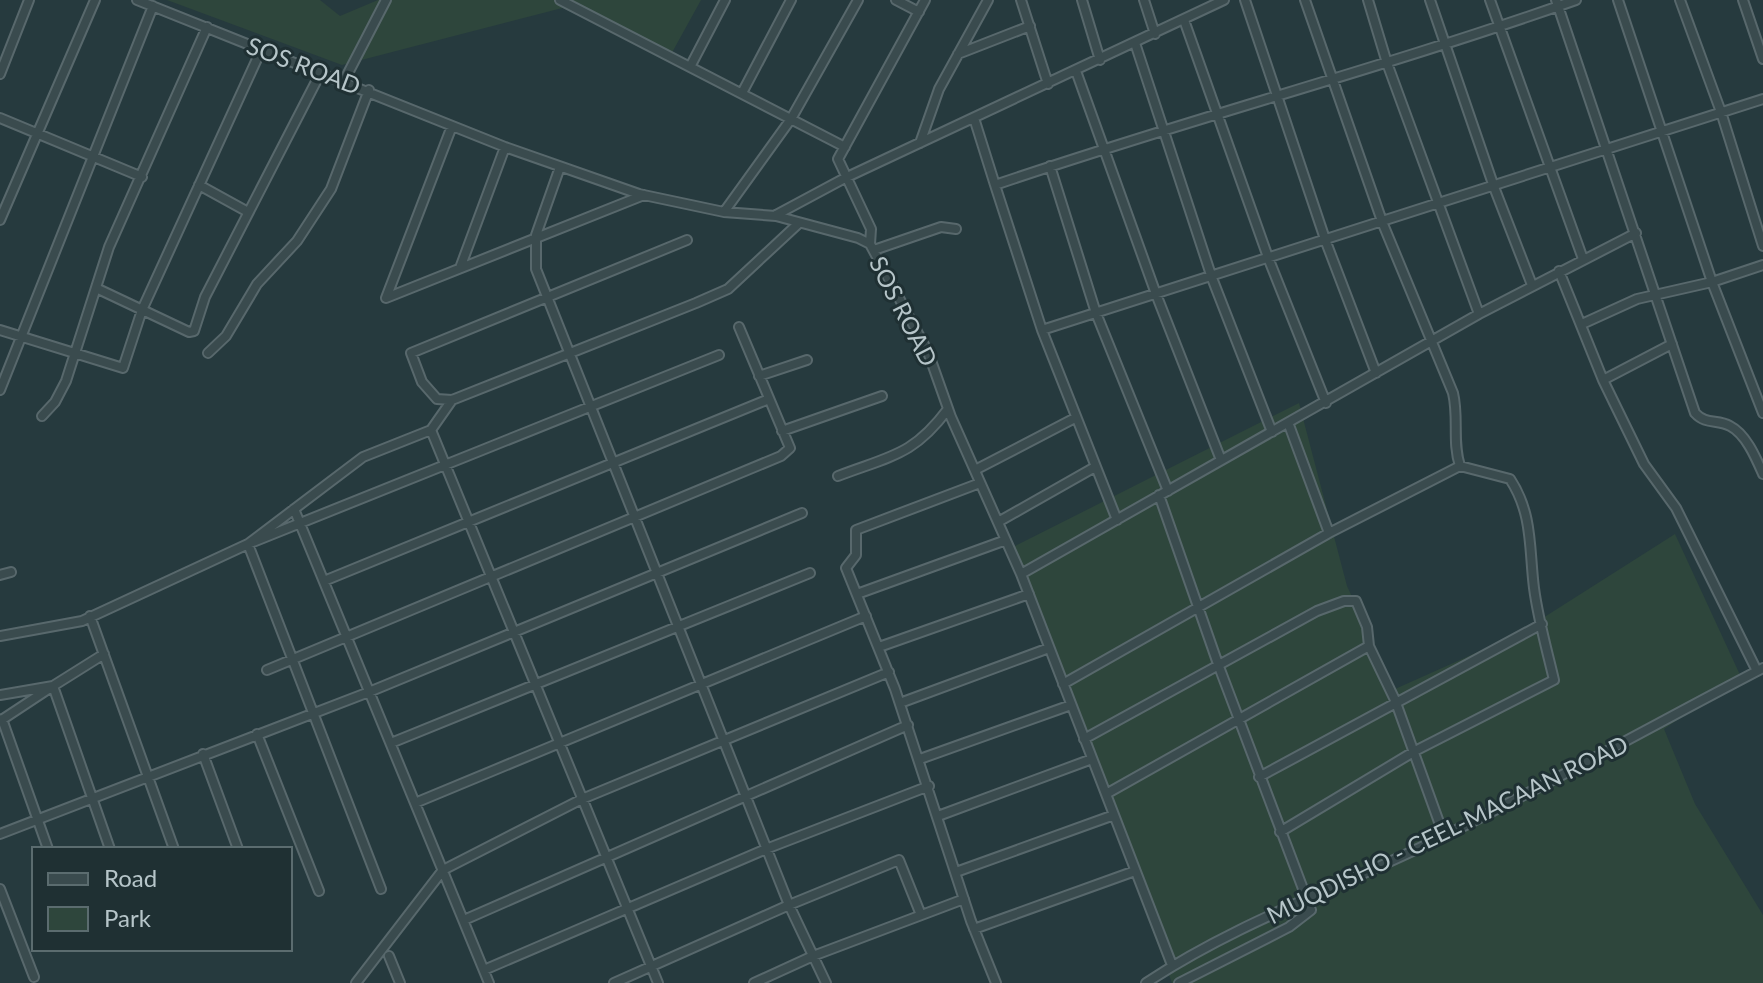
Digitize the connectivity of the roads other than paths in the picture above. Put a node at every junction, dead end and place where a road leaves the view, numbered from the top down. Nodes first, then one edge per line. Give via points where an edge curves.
1 (29, 0) edge
2 (95, 0) edge
3 (137, 0) edge
4 (386, 0) edge
5 (560, 0) edge
6 (725, 0) edge
7 (791, 0) edge
8 (858, 0) edge
9 (896, 0) edge
10 (925, 0) edge
11 (988, 0) edge
12 (1021, 0) edge
13 (1082, 0) edge
14 (1144, 0) edge
15 (1224, 0) edge
16 (1245, 0) edge
17 (1305, 0) edge
18 (1368, 0) edge
19 (1430, 0) edge
20 (1490, 0) edge
21 (1576, 0) edge
22 (1618, 0) edge
23 (1680, 0) edge
24 (1743, 0) edge
25 (1557, 3) edge
26 (1206, 4) edge
27 (153, 6) junction
28 (919, 12) junction
29 (1184, 20) junction
30 (1030, 26) junction
31 (1499, 26) junction
32 (207, 27) junction
33 (1155, 34) junction
34 (1135, 43) junction
35 (1446, 43) junction
36 (262, 48) junction
37 (958, 54) junction
38 (1763, 59) edge
39 (1100, 60) junction
40 (1387, 63) junction
41 (690, 67) junction
42 (1076, 71) junction
43 (321, 72) junction
44 (0, 74) edge
45 (1332, 78) junction
46 (344, 81) junction
47 (1048, 84) junction
48 (369, 90) junction
49 (742, 93) junction
50 (1276, 97) junction
51 (1763, 99) edge
52 (1721, 112) junction
53 (1220, 114) junction
54 (0, 118) edge
55 (974, 118) junction
56 (791, 119) junction
57 (452, 126) junction
58 (1164, 129) junction
59 (1662, 132) junction
60 (38, 134) junction
61 (920, 143) junction
62 (505, 147) junction
63 (845, 147) junction
64 (1104, 150) junction
65 (1607, 150) junction
66 (92, 156) junction
67 (1050, 166) junction
68 (560, 167) junction
69 (1551, 169) junction
70 (142, 177) junction
71 (845, 178) junction
72 (199, 185) junction
73 (995, 185) junction
74 (1494, 187) junction
75 (644, 195) junction
76 (1439, 206) junction
77 (248, 212) junction
78 (724, 212) junction
79 (776, 216) junction
80 (0, 220) edge
81 (799, 223) junction
82 (1383, 224) junction
83 (956, 229) dead end
84 (1636, 233) junction
85 (535, 238) junction
86 (687, 240) dead end
87 (1326, 242) junction
88 (1763, 246) edge
89 (872, 247) junction
90 (1583, 259) junction
91 (1269, 260) junction
92 (1763, 265) edge
93 (460, 268) junction
94 (1559, 271) junction
95 (1212, 278) junction
96 (1712, 282) junction
97 (1532, 285) junction
98 (96, 288) junction
99 (1156, 294) junction
100 (1656, 296) junction
101 (546, 299) junction
102 (142, 310) junction
103 (1096, 313) junction
104 (1479, 314) junction
105 (1582, 324) junction
106 (739, 327) dead end
107 (0, 330) edge
108 (1042, 330) junction
109 (18, 337) junction
110 (1431, 341) junction
111 (1672, 344) junction
112 (208, 353) dead end
113 (75, 354) junction
114 (568, 354) junction
115 (719, 355) dead end
116 (807, 360) dead end
117 (1376, 373) junction
118 (759, 376) junction
119 (1603, 380) junction
120 (0, 390) edge
121 (882, 396) dead end
122 (769, 399) junction
123 (452, 400) junction
124 (1326, 403) junction
125 (590, 408) junction
126 (948, 409) junction
127 (1763, 413) edge
128 (42, 416) dead end
129 (1075, 418) junction
130 (1289, 425) junction
131 (431, 430) junction
132 (782, 431) junction
133 (1272, 432) junction
134 (1221, 460) junction
135 (612, 464) junction
136 (446, 466) junction
137 (1460, 466) junction
138 (1095, 467) junction
139 (975, 470) junction
140 (1763, 474) edge
141 (838, 476) dead end
142 (980, 483) junction
143 (1164, 493) junction
144 (294, 509) junction
145 (802, 513) dead end
146 (634, 517) junction
147 (1117, 520) junction
148 (469, 522) junction
149 (998, 522) junction
150 (301, 525) junction
151 (1329, 533) junction
152 (1006, 540) junction
153 (248, 544) junction
154 (11, 572) dead end
155 (656, 573) junction
156 (810, 573) dead end
157 (1021, 574) junction
158 (0, 575) edge
159 (491, 577) junction
160 (324, 581) junction
161 (857, 594) junction
162 (1029, 594) junction
163 (1199, 609) junction
164 (90, 616) junction
165 (866, 616) junction
166 (1542, 624) junction
167 (513, 630) junction
168 (0, 636) edge
169 (347, 637) junction
170 (1369, 646) junction
171 (879, 647) junction
172 (1049, 648) junction
173 (104, 654) junction
174 (293, 659) junction
175 (1218, 664) junction
176 (1760, 669) edge
177 (267, 670) dead end
178 (889, 672) junction
179 (700, 683) junction
180 (1063, 684) junction
181 (53, 686) junction
182 (369, 692) junction
183 (0, 695) edge
184 (1395, 700) junction
185 (900, 703) junction
186 (1071, 705) junction
187 (314, 713) junction
188 (1240, 719) junction
189 (1, 720) edge
190 (908, 725) junction
191 (257, 734) junction
192 (722, 739) junction
193 (1084, 739) junction
194 (559, 742) junction
195 (391, 743) junction
196 (1415, 751) junction
197 (203, 754) junction
198 (920, 759) junction
199 (1092, 759) junction
200 (147, 775) junction
201 (1259, 777) junction
202 (929, 786) junction
203 (1106, 794) junction
204 (745, 796) junction
205 (90, 797) junction
206 (582, 799) junction
207 (415, 803) junction
208 (1114, 815) junction
209 (938, 816) junction
210 (37, 817) junction
211 (1280, 832) junction
212 (0, 834) edge
213 (1444, 836) junction
214 (47, 847) edge
215 (109, 847) edge
216 (173, 847) edge
217 (237, 847) edge
218 (766, 849) junction
219 (606, 858) junction
220 (443, 870) junction
221 (1135, 871) junction
222 (956, 872) junction
223 (0, 889) edge
224 (381, 889) dead end
225 (319, 891) dead end
226 (1307, 897) junction
227 (964, 899) junction
228 (789, 905) junction
229 (628, 910) junction
230 (921, 915) junction
231 (464, 920) junction
232 (974, 929) junction
233 (389, 956) dead end
234 (813, 956) junction
235 (1172, 965) junction
236 (651, 966) junction
237 (484, 970) junction
238 (34, 977) dead end
239 (356, 983) edge
240 (400, 983) edge
241 (489, 983) edge
242 (614, 983) edge
243 (658, 983) edge
244 (754, 983) edge
245 (826, 983) edge
246 (996, 983) edge
247 (1146, 983) edge
248 (1179, 983) edge

1 - 44 street
2 - 60 street
3 - 27 street, SOS ROAD
4 - 46 street
5 - 41 street
6 - 41 street
7 - 49 street
8 - 56 street
9 - 28 street
10 - 28 street
11 - 37 street
12 - 30 street
13 - 39 street
14 - 33 street
15 - 26 street
16 - 50 street
17 - 45 street
18 - 40 street
19 - 35 street
20 - 31 street
21 - 25 street
22 - 59 street
23 - 52 street
24 - 38 street
25 - 31 street
25 - 65 street
26 - 29 street
27 - 32 street, SOS ROAD
27 - 66 street
28 - 63 street
29 - 33 street
29 - 53 street
30 - 37 street
30 - 47 street
31 - 35 street
31 - 69 street
32 - 36 street, SOS ROAD
32 - 70 street
33 - 34 street
34 - 39 street
34 - 58 street
35 - 40 street
35 - 74 street
36 - 43 street, SOS ROAD
36 - 72 street
37 - 61 street
39 - 42 street
40 - 45 street
40 - 76 street
41 - 49 street
42 - 47 street
42 - 64 street
43 - 46 street, SOS ROAD
43 - 77 street
45 - 50 street
45 - 82 street
46 - 48 street, SOS ROAD
47 - 55 street
48 - 57 street, SOS ROAD
48 - 112 street via 331,189 297,241 257,284 226,336
49 - 56 street
50 - 53 street
50 - 87 street
51 - 52 street
52 - 59 street
52 - 88 street
53 - 58 street
53 - 91 street
54 - 60 street
55 - 61 street
55 - 73 street
56 - 63 street
56 - 78 street
57 - 62 street, SOS ROAD
57 - 93 street via 386,298
58 - 64 street
58 - 95 street
59 - 65 street
59 - 96 street
60 - 66 street
60 - 80 street
61 - 71 street
62 - 68 street, SOS ROAD
62 - 93 street
63 - 71 street via 838,159
64 - 67 street
64 - 99 street
65 - 69 street
65 - 84 street
66 - 70 street
66 - 109 street
67 - 73 street
67 - 103 street
68 - 75 street, SOS ROAD
68 - 85 street
69 - 74 street
69 - 90 street
70 - 98 street
71 - 79 street
71 - 89 street via 871,229
72 - 77 street
72 - 102 street
73 - 108 street
74 - 76 street
74 - 97 street
75 - 78 street, SOS ROAD
75 - 85 street
76 - 82 street
76 - 104 street
77 - 102 street via 205,297 194,331
78 - 79 street, SOS ROAD
79 - 81 street, SOS ROAD
81 - 89 street, SOS ROAD
81 - 114 street via 728,289
82 - 87 street
82 - 110 street
83 - 89 street via 941,227
84 - 90 street
84 - 100 street
85 - 93 street
85 - 101 street via 536,269
86 - 101 street
87 - 91 street
87 - 117 street
89 - 126 street, SOS ROAD via 928,352
90 - 94 street
91 - 95 street
91 - 124 street
92 - 96 street
94 - 97 street
94 - 105 street
95 - 99 street
95 - 133 street
96 - 100 street
96 - 127 street
97 - 104 street
98 - 102 street
98 - 113 street
99 - 103 street
99 - 134 street
100 - 105 street
100 - 111 street
101 - 114 street
101 - 123 street via 411,353 431,394
102 - 113 street via 123,368
103 - 108 street
103 - 143 street
104 - 110 street
105 - 119 street
106 - 118 street
107 - 109 street
108 - 129 street
109 - 113 street
109 - 120 street
110 - 117 street
110 - 137 street via 1458,413 1455,449
111 - 119 street
111 - 140 street via 1695,413 1702,421 1729,425 1742,436
113 - 128 street via 55,402
114 - 123 street
114 - 125 street
115 - 125 street
116 - 118 street
117 - 124 street
118 - 122 street
119 - 176 street via 1644,464 1676,508
121 - 132 street
122 - 132 street
122 - 135 street
123 - 131 street
124 - 130 street
125 - 135 street
125 - 136 street
126 - 139 street, SOS ROAD
126 - 141 street via 912,448
129 - 138 street
129 - 139 street
130 - 133 street
130 - 151 street
131 - 136 street
131 - 144 street via 363,457
132 - 146 street via 790,448 781,456
133 - 134 street
134 - 143 street
135 - 146 street
135 - 148 street
136 - 148 street
136 - 150 street
137 - 151 street
137 - 166 street via 1510,479 1523,499
138 - 147 street
138 - 149 street
139 - 142 street, SOS ROAD
142 - 149 street, SOS ROAD
142 - 161 street via 856,530 856,555 846,568
143 - 147 street
143 - 163 street
144 - 150 street
144 - 153 street
145 - 155 street
146 - 155 street
146 - 159 street
147 - 157 street
148 - 159 street
148 - 160 street
149 - 152 street, SOS ROAD
150 - 153 street
150 - 160 street
151 - 163 street
152 - 157 street, SOS ROAD
152 - 161 street
153 - 164 street
153 - 174 street
154 - 158 street
155 - 167 street
155 - 179 street
156 - 195 street
157 - 162 street, SOS ROAD
159 - 167 street
159 - 169 street
160 - 169 street
161 - 165 street
162 - 171 street
162 - 172 street, SOS ROAD
163 - 175 street
163 - 180 street
164 - 168 street via 69,625
164 - 173 street
165 - 171 street
165 - 179 street
166 - 184 street
166 - 196 street via 1554,680
167 - 182 street
167 - 194 street
169 - 174 street
169 - 182 street
170 - 175 street via 1356,601 1344,601
170 - 184 street
170 - 188 street
171 - 178 street
172 - 180 street, SOS ROAD
172 - 185 street
173 - 181 street
173 - 200 street
174 - 177 street
174 - 187 street
175 - 188 street
175 - 193 street
176 - 213 street, MUQDISHO - CEEL-MACAAN ROAD
178 - 185 street
178 - 192 street
179 - 192 street
179 - 194 street
180 - 186 street, SOS ROAD
181 - 183 street
181 - 189 street
181 - 205 street
182 - 187 street
182 - 195 street
184 - 196 street
184 - 201 street
185 - 190 street
186 - 193 street, SOS ROAD
186 - 198 street
187 - 191 street
187 - 224 street
188 - 201 street
188 - 203 street
189 - 210 street
190 - 198 street
190 - 204 street
191 - 197 street
191 - 225 street
192 - 204 street
192 - 206 street
193 - 199 street, SOS ROAD
194 - 206 street
194 - 207 street
195 - 207 street
196 - 211 street
196 - 213 street
197 - 200 street
197 - 217 street
198 - 202 street
199 - 203 street, SOS ROAD
199 - 209 street
200 - 205 street
200 - 216 street
201 - 211 street
202 - 209 street
202 - 218 street
203 - 208 street, SOS ROAD
204 - 218 street
204 - 219 street
205 - 210 street
205 - 215 street
206 - 219 street
206 - 220 street
207 - 220 street
208 - 221 street, SOS ROAD
208 - 222 street
209 - 222 street
210 - 212 street
210 - 214 street
211 - 226 street
213 - 226 street, MUQDISHO - CEEL-MACAAN ROAD
218 - 228 street
218 - 229 street
219 - 229 street
219 - 231 street
220 - 231 street
220 - 239 street
221 - 232 street
221 - 235 street, SOS ROAD
222 - 227 street
223 - 238 street
226 - 235 street, MUQDISHO - CEEL-MACAAN ROAD
226 - 248 street via 1311,910 1289,927
227 - 230 street
227 - 232 street
228 - 230 street via 899,860
228 - 234 street
228 - 236 street
229 - 236 street
229 - 237 street
230 - 234 street
231 - 237 street
232 - 246 street
233 - 240 street
234 - 244 street
234 - 245 street
235 - 247 street, MUQDISHO - CEEL-MACAAN ROAD
236 - 242 street
236 - 243 street
237 - 241 street

